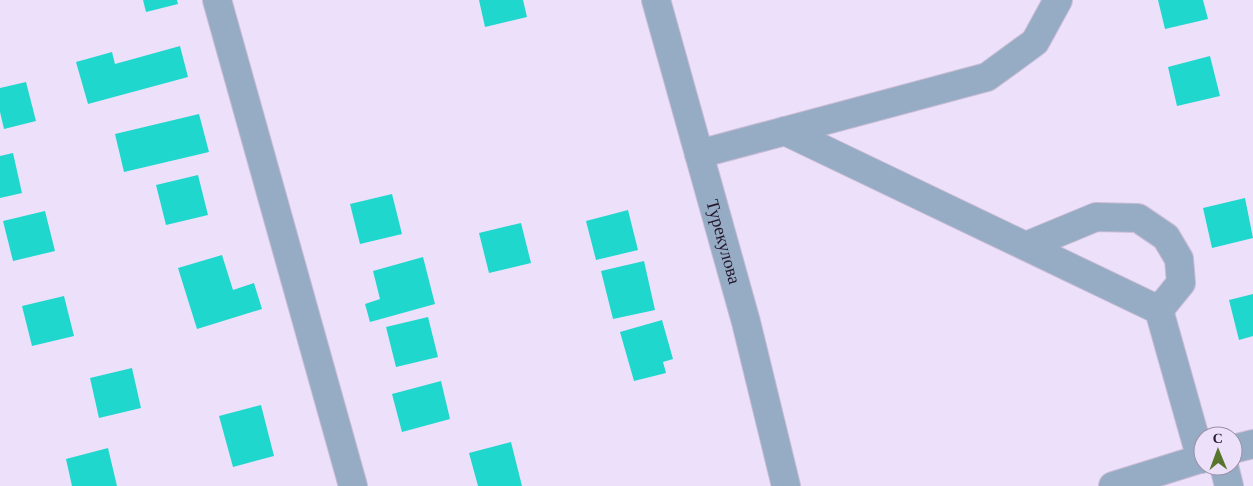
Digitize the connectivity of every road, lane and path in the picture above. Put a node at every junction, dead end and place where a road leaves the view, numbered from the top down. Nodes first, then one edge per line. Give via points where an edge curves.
1 (217, 0) edge
2 (656, 0) edge
3 (1058, 0) edge
4 (785, 131) junction
5 (699, 154) junction
6 (1026, 246) junction
7 (1159, 310) junction
8 (1197, 426) edge
9 (1193, 465) edge
10 (1221, 476) edge
11 (353, 486) edge
12 (786, 486) edge
13 (1113, 486) edge
14 (1229, 486) edge

1 - 11 street
2 - 5 street, Турекулова
3 - 4 street via 1034,42 987,78
4 - 5 street
4 - 6 street
5 - 12 street, Турекулова via 746,322
6 - 7 street
6 - 7 street via 1096,217 1138,218 1166,237 1179,259 1181,283
7 - 8 street
9 - 13 street
10 - 14 street

